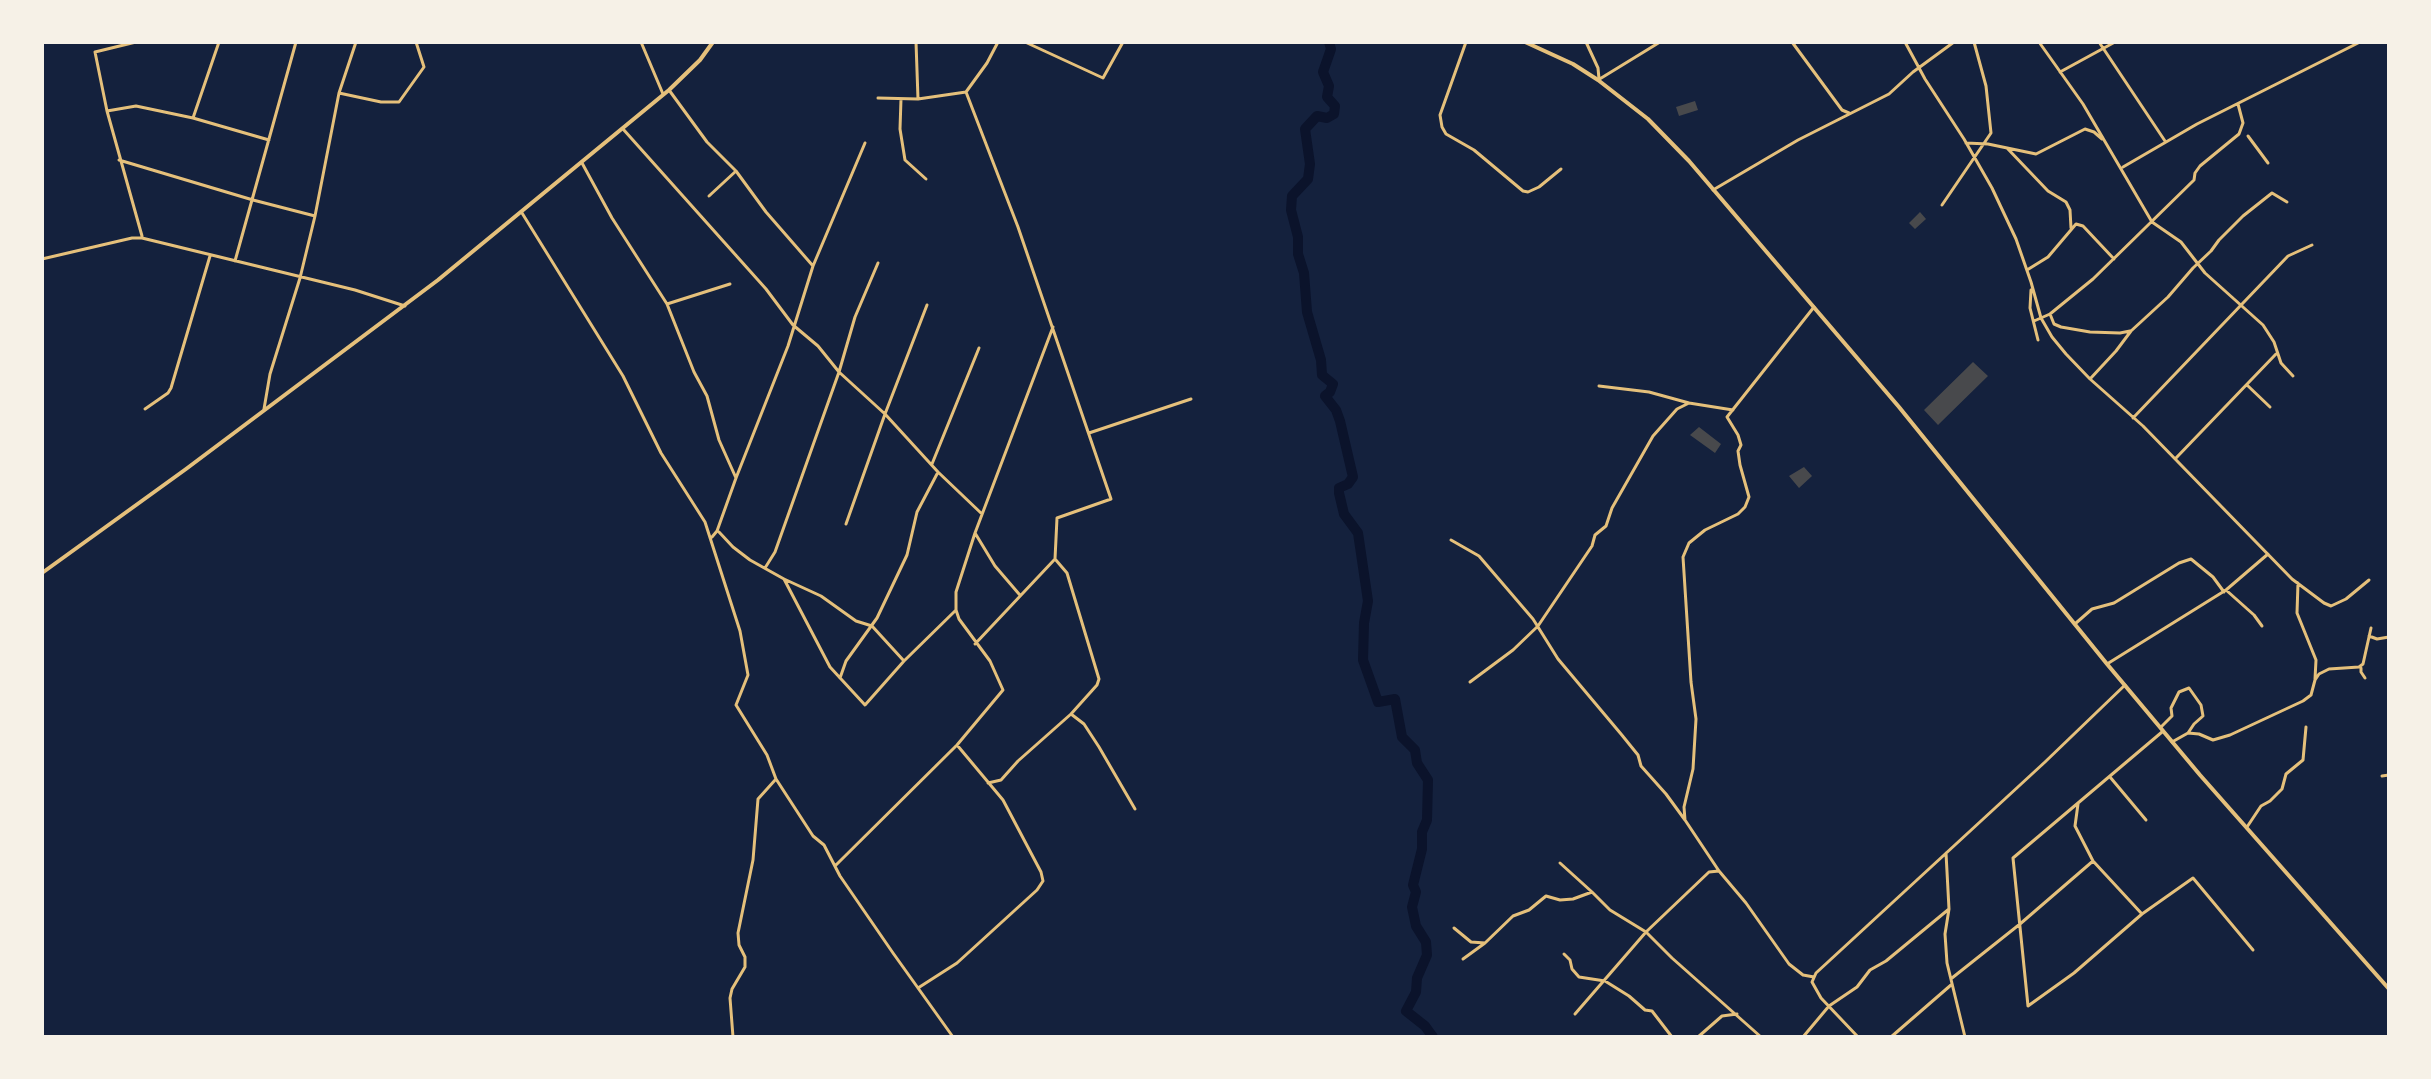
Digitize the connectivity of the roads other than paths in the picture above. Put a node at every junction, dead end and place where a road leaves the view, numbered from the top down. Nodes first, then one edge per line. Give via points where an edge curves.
1 (136, 42) edge
2 (219, 42) edge
3 (296, 42) edge
4 (356, 42) edge
5 (416, 42) edge
6 (641, 42) edge
7 (713, 42) edge
8 (916, 42) edge
9 (998, 42) edge
10 (1025, 42) edge
11 (1123, 42) edge
12 (1466, 42) edge
13 (1525, 42) edge
14 (1586, 42) edge
15 (1660, 42) edge
16 (1792, 42) edge
17 (1905, 42) edge
18 (1954, 42) edge
19 (1974, 42) edge
20 (2039, 42) edge
21 (2099, 42) edge
22 (2115, 42) edge
23 (2360, 42) edge
24 (2103, 48) junction
25 (1918, 68) junction
26 (2060, 72) junction
27 (1598, 79) junction
28 (669, 90) junction
29 (966, 92) junction
30 (339, 93) junction
31 (663, 95) junction
32 (878, 98) dead end
33 (901, 99) junction
34 (918, 99) junction
35 (2238, 104) junction
36 (107, 111) junction
37 (1849, 113) junction
38 (193, 118) junction
39 (623, 129) junction
40 (2248, 136) dead end
41 (2102, 139) junction
42 (269, 140) junction
43 (2165, 141) junction
44 (865, 143) dead end
45 (1966, 143) junction
46 (1983, 144) junction
47 (2007, 148) junction
48 (1974, 157) junction
49 (119, 160) junction
50 (582, 163) junction
51 (2268, 163) dead end
52 (2121, 168) junction
53 (1561, 169) dead end
54 (736, 171) junction
55 (926, 179) dead end
56 (1713, 190) junction
57 (709, 196) dead end
58 (253, 200) junction
59 (2287, 202) dead end
60 (1942, 205) dead end
61 (521, 212) junction
62 (315, 216) junction
63 (2152, 222) junction
64 (2071, 229) junction
65 (142, 238) junction
66 (2312, 245) dead end
67 (210, 256) junction
68 (42, 259) edge
69 (2114, 259) junction
70 (235, 261) junction
71 (878, 263) dead end
72 (2198, 264) junction
73 (813, 266) junction
74 (2027, 270) junction
75 (300, 278) junction
76 (2031, 282) junction
77 (730, 284) dead end
78 (2241, 303) junction
79 (667, 304) junction
80 (927, 305) dead end
81 (405, 306) junction
82 (1814, 307) junction
83 (2050, 314) junction
84 (2041, 318) junction
85 (2033, 322) junction
86 (793, 325) junction
87 (1053, 326) junction
88 (2131, 331) junction
89 (2038, 340) dead end
90 (979, 348) dead end
91 (2276, 354) junction
92 (839, 372) junction
93 (2293, 376) dead end
94 (2090, 379) junction
95 (2247, 385) junction
96 (1599, 386) dead end
97 (1191, 399) dead end
98 (1689, 403) junction
99 (2270, 407) dead end
100 (145, 409) dead end
101 (264, 409) junction
102 (1733, 410) junction
103 (885, 414) junction
104 (2133, 418) junction
105 (1089, 433) junction
106 (2175, 459) junction
107 (932, 464) junction
108 (938, 472) junction
109 (736, 478) junction
110 (982, 514) junction
111 (846, 524) dead end
112 (717, 531) junction
113 (975, 533) junction
114 (712, 537) junction
115 (1451, 540) dead end
116 (2268, 554) junction
117 (1055, 559) junction
118 (765, 568) junction
119 (42, 573) edge
120 (784, 579) junction
121 (2369, 580) dead end
122 (2298, 583) junction
123 (2225, 591) junction
124 (1020, 595) junction
125 (956, 610) junction
126 (2075, 624) junction
127 (872, 626) junction
128 (1538, 626) junction
129 (2262, 626) dead end
130 (2371, 628) dead end
131 (2369, 636) junction
132 (2389, 637) edge
133 (975, 644) junction
134 (904, 661) junction
135 (2107, 664) junction
136 (2363, 664) junction
137 (2352, 668) junction
138 (2361, 672) junction
139 (840, 678) junction
140 (2365, 678) dead end
141 (2315, 680) junction
142 (1470, 682) dead end
143 (2125, 685) junction
144 (1071, 714) junction
145 (2306, 727) dead end
146 (2162, 729) junction
147 (2188, 733) junction
148 (2172, 742) junction
149 (957, 745) junction
150 (2389, 775) edge
151 (2382, 776) dead end
152 (2110, 777) junction
153 (776, 779) junction
154 (988, 783) junction
155 (2078, 804) junction
156 (1135, 809) dead end
157 (1685, 820) junction
158 (2146, 820) dead end
159 (2247, 829) junction
160 (1946, 853) junction
161 (2093, 861) junction
162 (1560, 863) dead end
163 (836, 865) junction
164 (1719, 871) junction
165 (1592, 892) junction
166 (1949, 909) junction
167 (2142, 914) junction
168 (2020, 924) junction
169 (1454, 928) dead end
170 (1646, 932) junction
171 (1485, 943) junction
172 (2253, 950) dead end
173 (1564, 954) dead end
174 (1463, 959) dead end
175 (1814, 977) junction
176 (1952, 978) junction
177 (1605, 981) junction
178 (1951, 985) junction
179 (918, 988) junction
180 (2389, 989) edge
181 (1829, 1006) junction
182 (1575, 1014) dead end
183 (1737, 1014) junction
184 (733, 1037) edge
185 (953, 1037) edge
186 (1672, 1037) edge
187 (1698, 1037) edge
188 (1761, 1037) edge
189 (1803, 1037) edge
190 (1858, 1037) edge
191 (1891, 1037) edge
192 (1965, 1037) edge

1 - 36 street via 95,52
2 - 38 street
3 - 42 street
4 - 30 street
5 - 30 street via 424,67 399,102
6 - 31 street
7 - 28 main road
8 - 34 street
9 - 29 street
10 - 11 street via 1103,78
12 - 53 street via 1440,115 1446,134 1523,191 1539,187
13 - 27 main road
14 - 27 street
15 - 27 street
16 - 37 street
17 - 25 street
18 - 25 street
19 - 46 street via 1992,126
20 - 26 street
21 - 24 street
22 - 24 street
23 - 35 street
24 - 26 street
24 - 43 street
25 - 37 street via 1889,94
25 - 45 street
26 - 41 street
27 - 56 main road via 1648,119
28 - 31 main road
28 - 54 street
29 - 34 street
29 - 87 street
30 - 62 street
31 - 39 main road
32 - 33 street
33 - 34 street
33 - 55 street via 905,160
35 - 43 street
35 - 63 street via 2243,123 2239,134 2200,166 2194,180
36 - 38 street via 136,106
36 - 49 street
37 - 56 street
38 - 42 street
39 - 50 main road
39 - 86 street
40 - 51 street
41 - 47 street via 2085,129 2036,154
41 - 52 street
42 - 58 street
43 - 52 street
44 - 73 street
45 - 46 street
45 - 48 street
46 - 47 street
46 - 48 street
47 - 64 street via 2048,191 2066,202
48 - 60 street
48 - 74 street via 2007,217
49 - 58 street
49 - 65 street
50 - 61 main road
50 - 79 street
52 - 63 street
54 - 57 street
54 - 73 street
56 - 82 main road
58 - 62 street
58 - 70 street
59 - 72 street via 2272,193
61 - 81 main road
61 - 114 street via 623,376
62 - 75 street
63 - 69 street
63 - 72 street via 2181,242
64 - 69 street via 2083,226
64 - 74 street via 2048,257
65 - 67 street
65 - 68 street
66 - 78 street via 2288,256
67 - 70 street
67 - 100 street via 171,388
69 - 83 street
70 - 75 street
71 - 92 street
72 - 78 street
72 - 88 street
73 - 86 street
74 - 76 street
75 - 81 street
75 - 101 street
76 - 84 street
76 - 85 street
77 - 79 street
78 - 91 street via 2270,334
78 - 104 street
79 - 109 street
80 - 103 street
81 - 101 main road
82 - 102 street
82 - 126 main road
83 - 84 street
83 - 88 street via 2061,327
84 - 85 street
84 - 94 street
85 - 89 street
86 - 92 street
86 - 109 street
87 - 105 street
87 - 110 street
88 - 94 street
90 - 107 street
91 - 93 street
91 - 95 street
92 - 103 street
92 - 118 street
94 - 104 street
95 - 99 street
95 - 106 street
96 - 98 street
97 - 105 street
98 - 102 street
98 - 128 street via 1653,436 1606,526 1595,535
101 - 119 main road
102 - 157 street via 1727,417 1738,435 1749,497 1738,514 1689,543 1683,557 1696,719
103 - 107 street
103 - 111 street
104 - 106 street
105 - 117 street via 1111,499 1057,518
106 - 116 street
107 - 108 street
108 - 110 street
108 - 127 street via 917,512 907,555
109 - 112 street
110 - 113 street
112 - 114 street
112 - 118 street
113 - 124 street
113 - 125 street via 956,592
114 - 153 street via 748,675 736,705
115 - 128 street via 1479,556
116 - 122 street
116 - 123 street
117 - 124 street
117 - 144 street via 1067,573 1099,679
118 - 120 street
120 - 127 street
120 - 139 street
121 - 122 street via 2331,606
122 - 141 street via 2297,613 2316,660
123 - 126 street via 2191,559 2114,603 2092,609
123 - 129 street
123 - 135 street
124 - 133 street
125 - 133 street
125 - 134 street
126 - 135 main road
127 - 134 street
127 - 139 street
128 - 142 street
128 - 157 street
130 - 131 street
131 - 132 street
131 - 136 street
133 - 149 street via 1003,690
134 - 139 street via 865,705
135 - 143 main road
136 - 137 street
136 - 138 street
137 - 138 street
137 - 141 street via 2329,669
138 - 140 street
141 - 147 street via 2303,701 2230,735 2213,740
143 - 146 main road
143 - 160 street
144 - 154 street via 1001,780
144 - 156 street via 1084,724
145 - 159 street via 2303,760 2286,774 2278,795 2261,806
146 - 147 street via 2179,692 2189,688 2203,716
146 - 148 main road
146 - 152 street
147 - 148 street
148 - 159 main road
149 - 154 street
149 - 163 street
150 - 151 street
152 - 155 street
152 - 158 street
153 - 163 street
153 - 184 street via 758,799 753,860 738,933 745,967 730,998
154 - 179 street via 1010,811 1043,881 957,963
155 - 161 street via 2075,826
155 - 168 street via 2013,858
157 - 164 street
159 - 180 main road
160 - 166 street
160 - 175 street
161 - 167 street
161 - 168 street
162 - 165 street
163 - 179 street
164 - 170 street via 1709,872
164 - 175 street via 1789,964
165 - 170 street
165 - 171 street via 1573,899 1546,896 1513,916
166 - 176 street via 1945,934
166 - 181 street
167 - 168 street via 2028,1006
167 - 172 street via 2193,878
168 - 176 street
169 - 171 street via 1471,942
170 - 177 street
170 - 183 street
171 - 174 street
173 - 177 street via 1579,977
175 - 181 street via 1812,982
176 - 178 street
177 - 182 street
177 - 186 street via 1652,1011
178 - 191 street
178 - 192 street
179 - 185 street
181 - 189 street
181 - 190 street
183 - 187 street via 1722,1016
183 - 188 street

